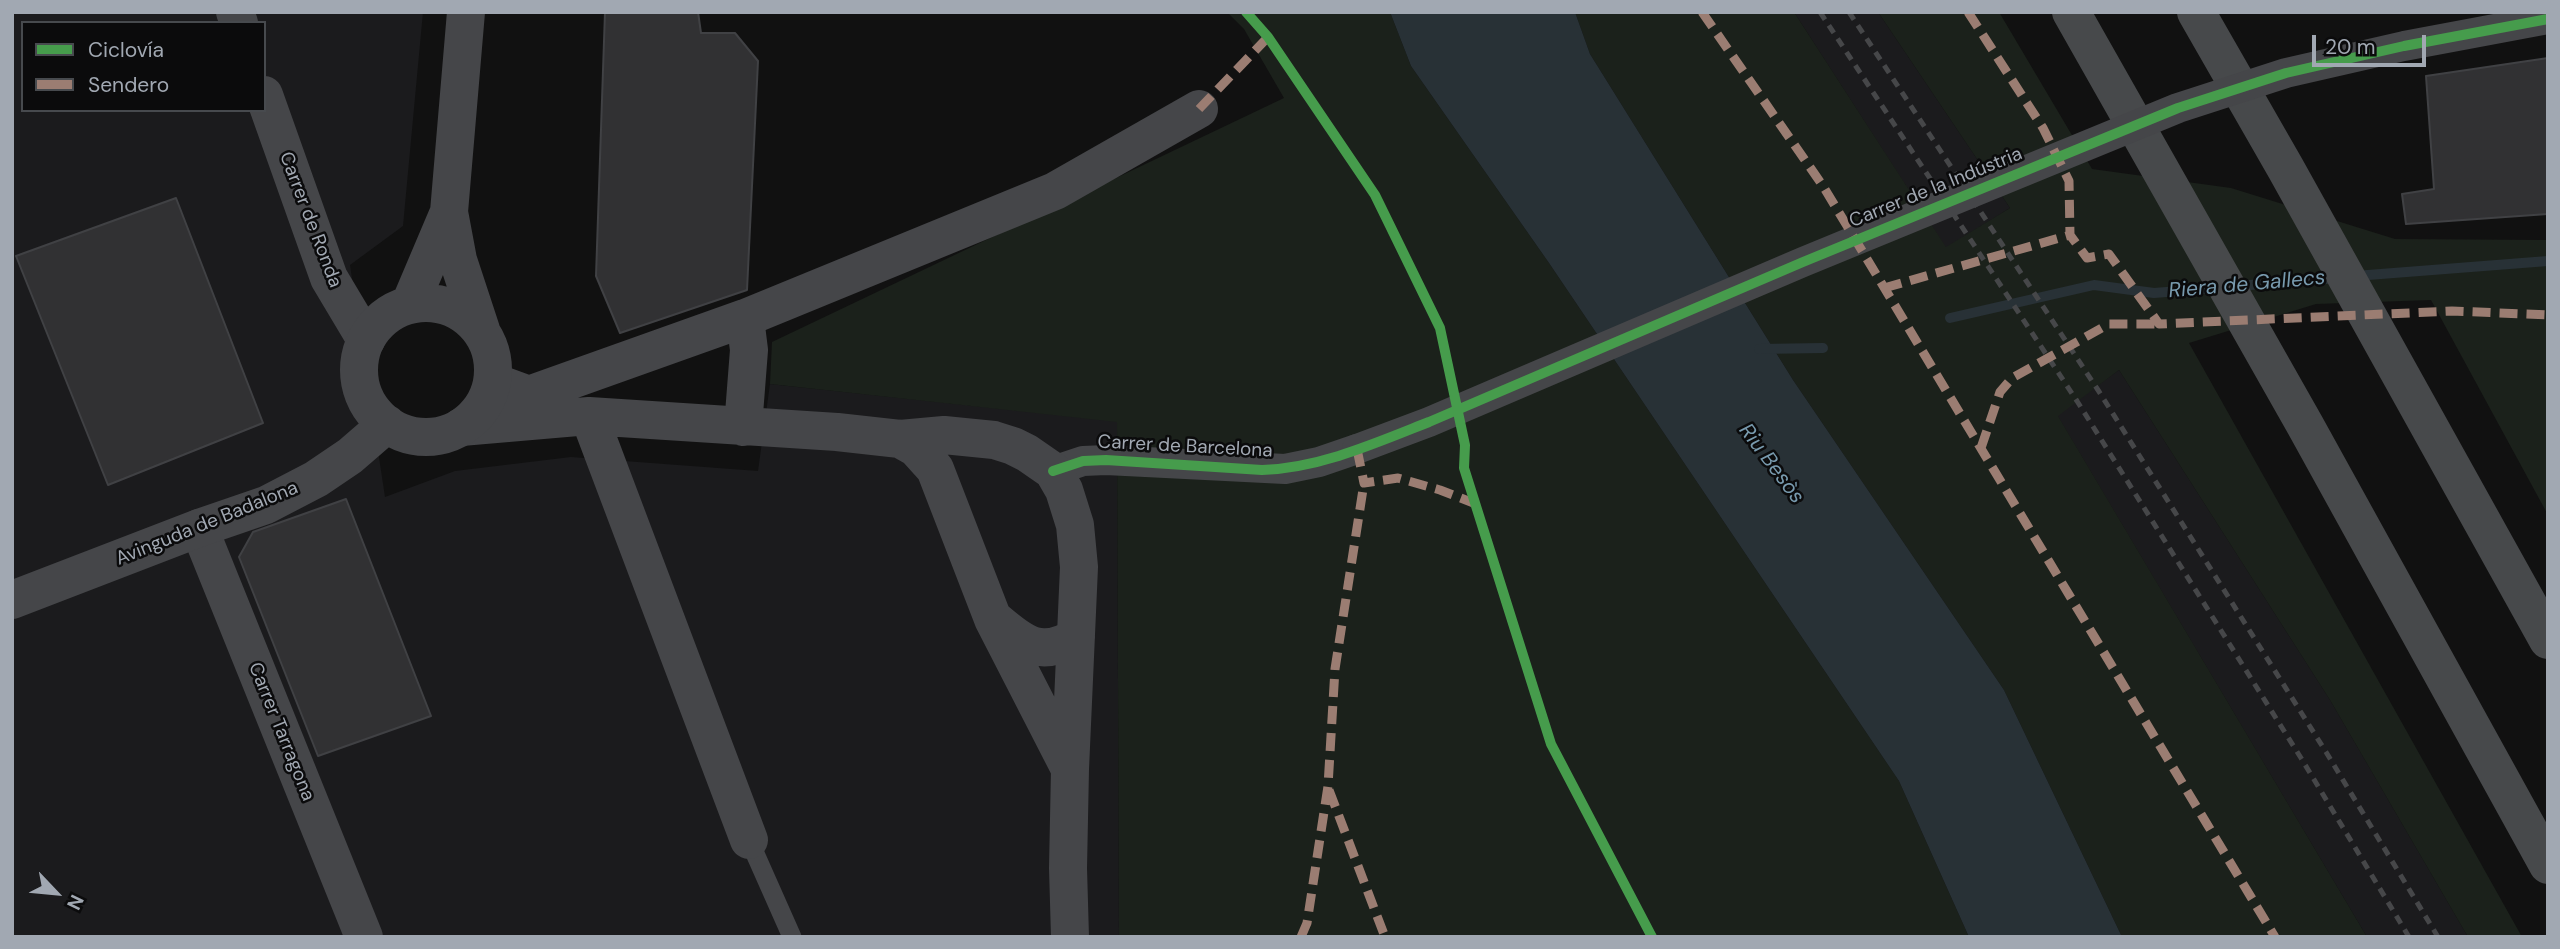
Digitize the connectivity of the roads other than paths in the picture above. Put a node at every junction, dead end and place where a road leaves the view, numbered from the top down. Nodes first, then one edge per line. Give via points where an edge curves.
1 (466, 12) edge
2 (2071, 12) edge
3 (2196, 12) edge
4 (2548, 19) edge
5 (266, 101) edge
6 (1199, 109) dead end
7 (449, 212) junction
8 (410, 304) junction
9 (745, 318) junction
10 (481, 330) junction
11 (366, 340) junction
12 (494, 382) junction
13 (529, 395) junction
14 (589, 415) junction
15 (387, 424) junction
16 (743, 426) junction
17 (461, 427) junction
18 (901, 439) junction
19 (1357, 449) joint
20 (1053, 471) junction
21 (199, 528) junction
22 (12, 600) edge
23 (993, 619) junction
24 (1076, 636) junction
25 (2548, 640) edge
26 (1070, 769) junction
27 (749, 840) joint
28 (2548, 866) edge
29 (364, 937) edge
30 (792, 937) edge
31 (1070, 937) edge

1 - 7 street
2 - 28 highway
3 - 25 highway
4 - 19 street, Carrer de la Indústria, bridge via 2286,73 2178,108
5 - 11 street, Carrer de Ronda via 329,278
6 - 9 street via 1055,191
7 - 8 street
7 - 10 street via 458,261
8 - 10 street via 433,302 464,313
8 - 11 street via 379,321
9 - 13 street
9 - 16 street via 749,350
10 - 12 street via 491,350
11 - 15 street via 359,364 361,388 375,414
12 - 13 street
12 - 17 street via 478,412
13 - 14 street
14 - 16 street
14 - 17 street
14 - 27 street
15 - 17 street via 415,436 439,436
15 - 21 street, Avinguda de Badalona via 316,479 266,505
16 - 18 street
18 - 20 street via 944,435 994,440 1027,453
18 - 23 street via 935,469
19 - 20 street, Carrer de Barcelona via 1285,469 1106,460 1083,461
20 - 24 street via 1075,525 1079,567
21 - 22 street, Avinguda de Badalona
21 - 29 street, Carrer Tarragona
23 - 24 street via 1016,638 1040,649 1060,646
23 - 26 street
24 - 26 street
26 - 31 street
27 - 30 lane

